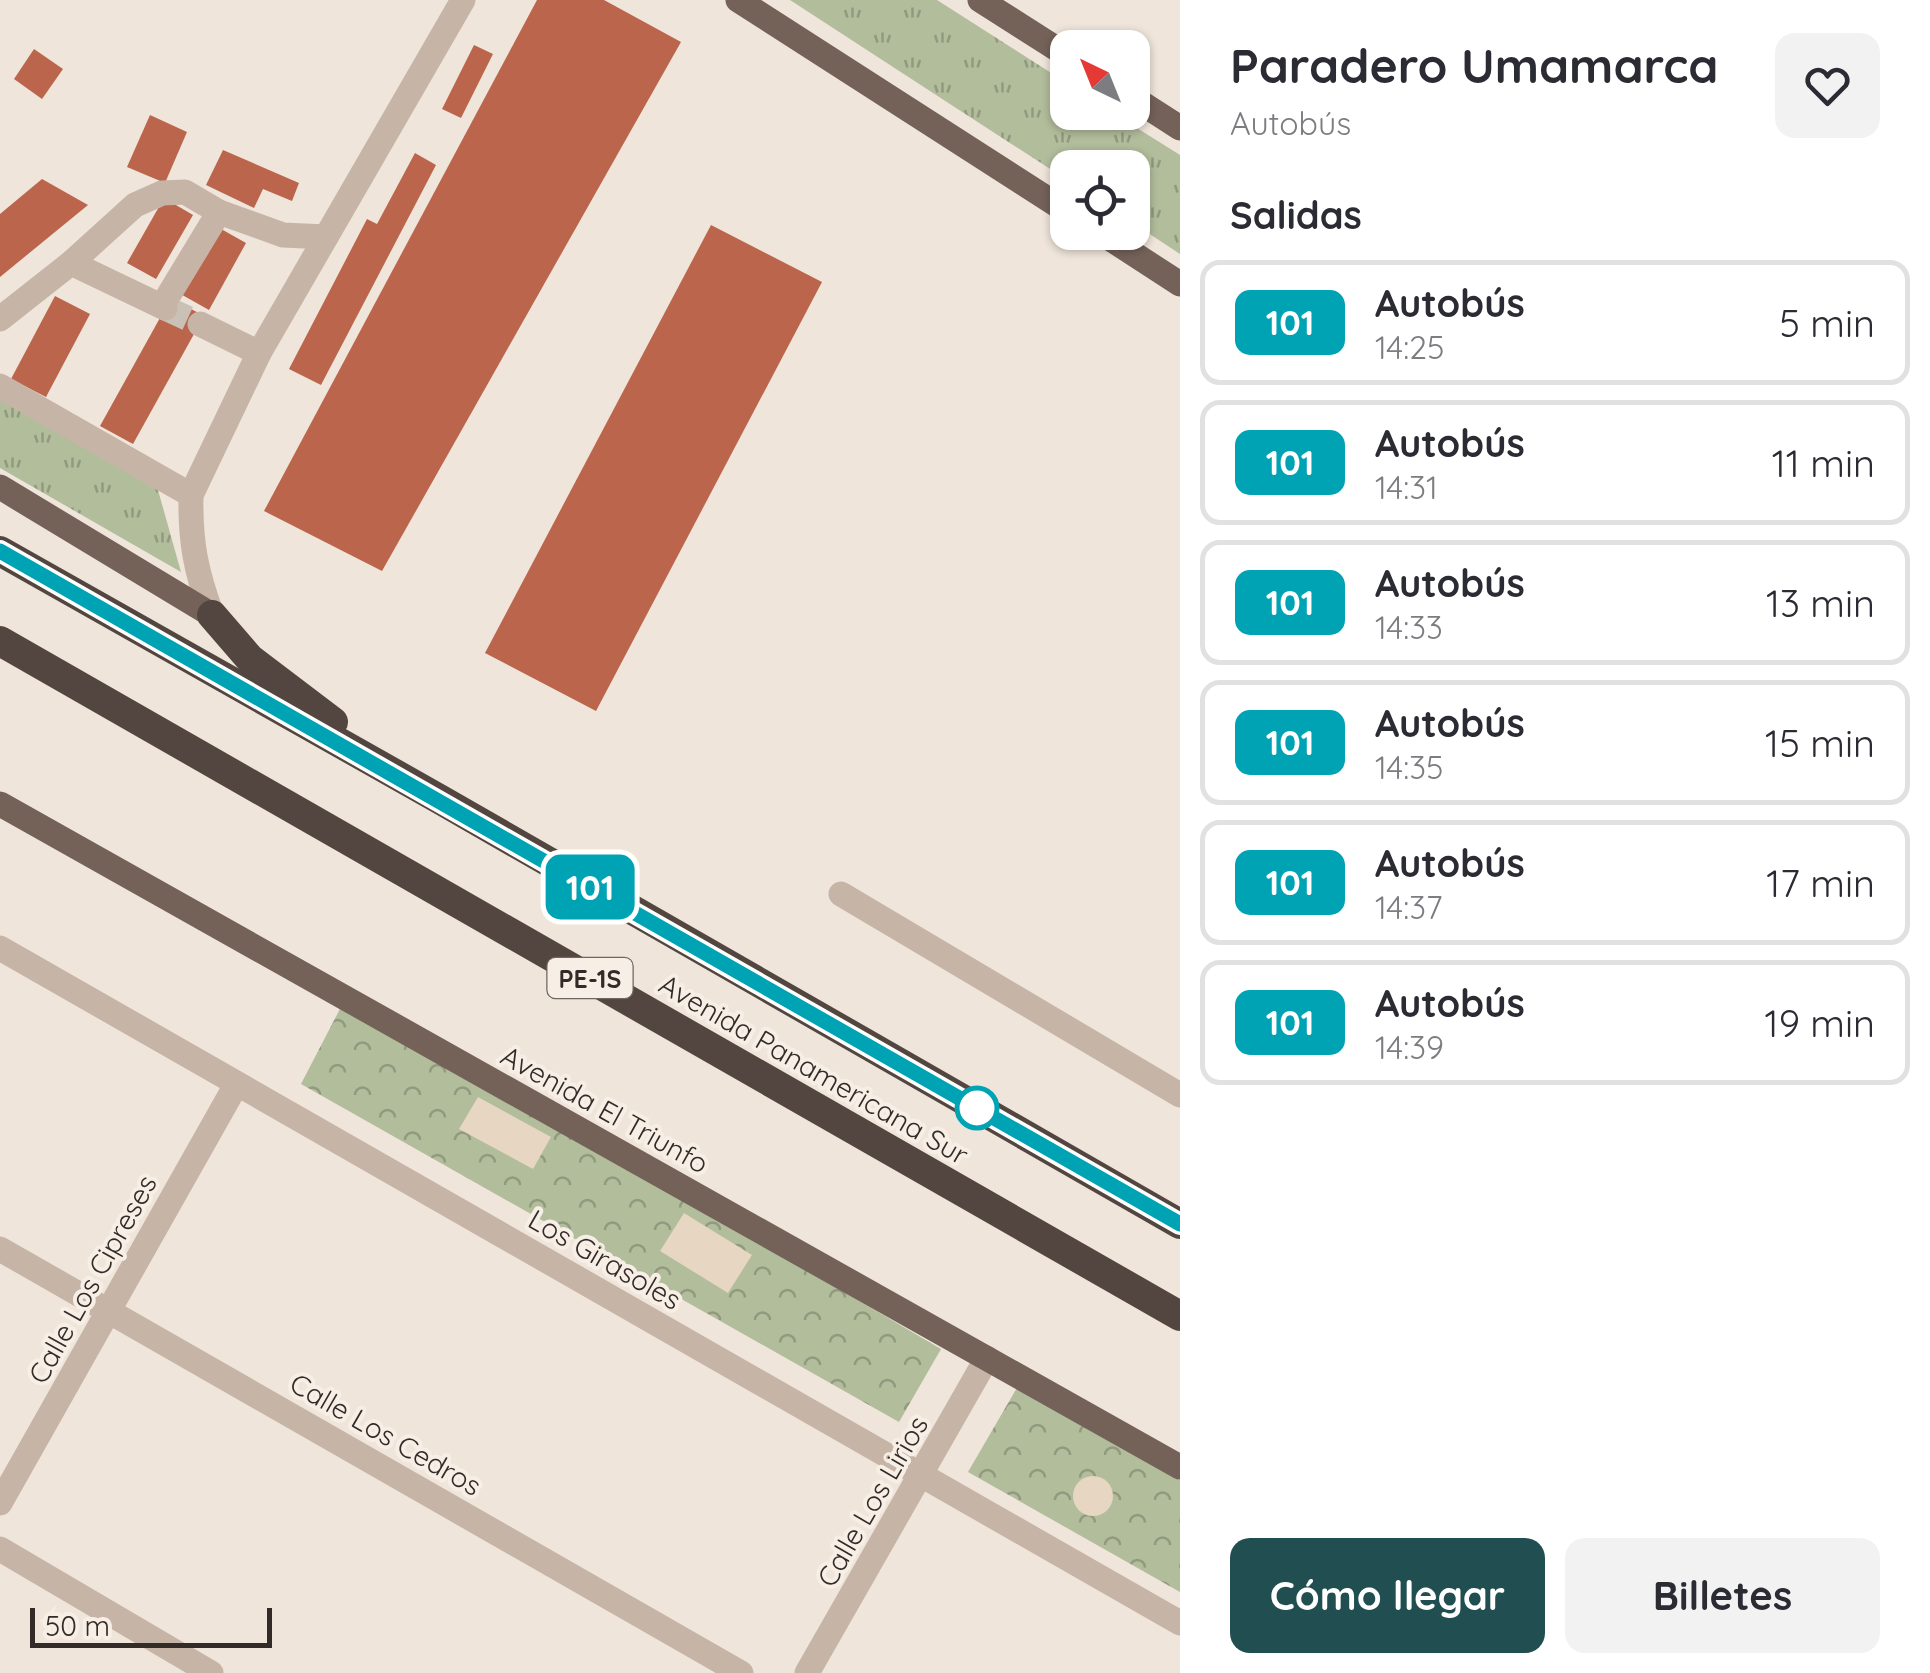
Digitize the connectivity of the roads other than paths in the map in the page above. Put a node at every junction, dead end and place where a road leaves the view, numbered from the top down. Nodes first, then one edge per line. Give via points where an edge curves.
1 (463, 0) edge
2 (738, 0) edge
3 (980, 0) edge
4 (1050, 45) edge
5 (1150, 107) edge
6 (1178, 122) edge
7 (1050, 200) edge
8 (219, 212) junction
9 (326, 237) junction
10 (1128, 250) edge
11 (71, 262) junction
12 (1180, 284) edge
13 (0, 319) edge
14 (200, 324) tunnel mouth
15 (259, 353) junction
16 (0, 386) edge
17 (0, 488) edge
18 (191, 496) junction
19 (0, 551) edge
20 (212, 615) junction
21 (0, 641) edge
22 (441, 800) junction
23 (0, 804) edge
24 (841, 894) dead end
25 (0, 948) edge
26 (236, 1084) junction
27 (1180, 1096) edge
28 (1180, 1224) edge
29 (0, 1249) edge
30 (110, 1311) junction
31 (1180, 1316) edge
32 (988, 1358) junction
33 (1180, 1467) edge
34 (922, 1473) junction
35 (0, 1503) edge
36 (0, 1549) edge
37 (1180, 1623) edge
38 (211, 1673) edge
39 (740, 1673) edge
40 (808, 1673) edge

1 - 9 street
2 - 7 main road
3 - 4 main road
5 - 6 main road
8 - 9 street via 283,235
8 - 11 street via 185,192 162,193 135,205
8 - 11 street via 164,307
9 - 15 street
10 - 12 main road
11 - 13 street
14 - 15 street
15 - 18 street
16 - 18 street
17 - 20 main road
18 - 20 street via 196,570
19 - 22 highway, Avenida Panamericana Sur / PE-1S
20 - 22 highway via 250,659
21 - 31 highway, Avenida Panamericana Sur / PE-1S
22 - 28 highway, Avenida Panamericana Sur / PE-1S
23 - 32 main road, Avenida El Triunfo
24 - 27 street
25 - 26 street, Los Girasoles
26 - 30 street, Calle Los Cipreses
26 - 34 street, Los Girasoles
29 - 30 street, Calle Los Cedros
30 - 35 street, Calle Los Cipreses
30 - 39 street, Calle Los Cedros
32 - 33 main road, Avenida El Triunfo
32 - 34 street, Calle Los Lirios
34 - 37 street, Los Girasoles
34 - 40 street, Calle Los Lirios
36 - 38 street

